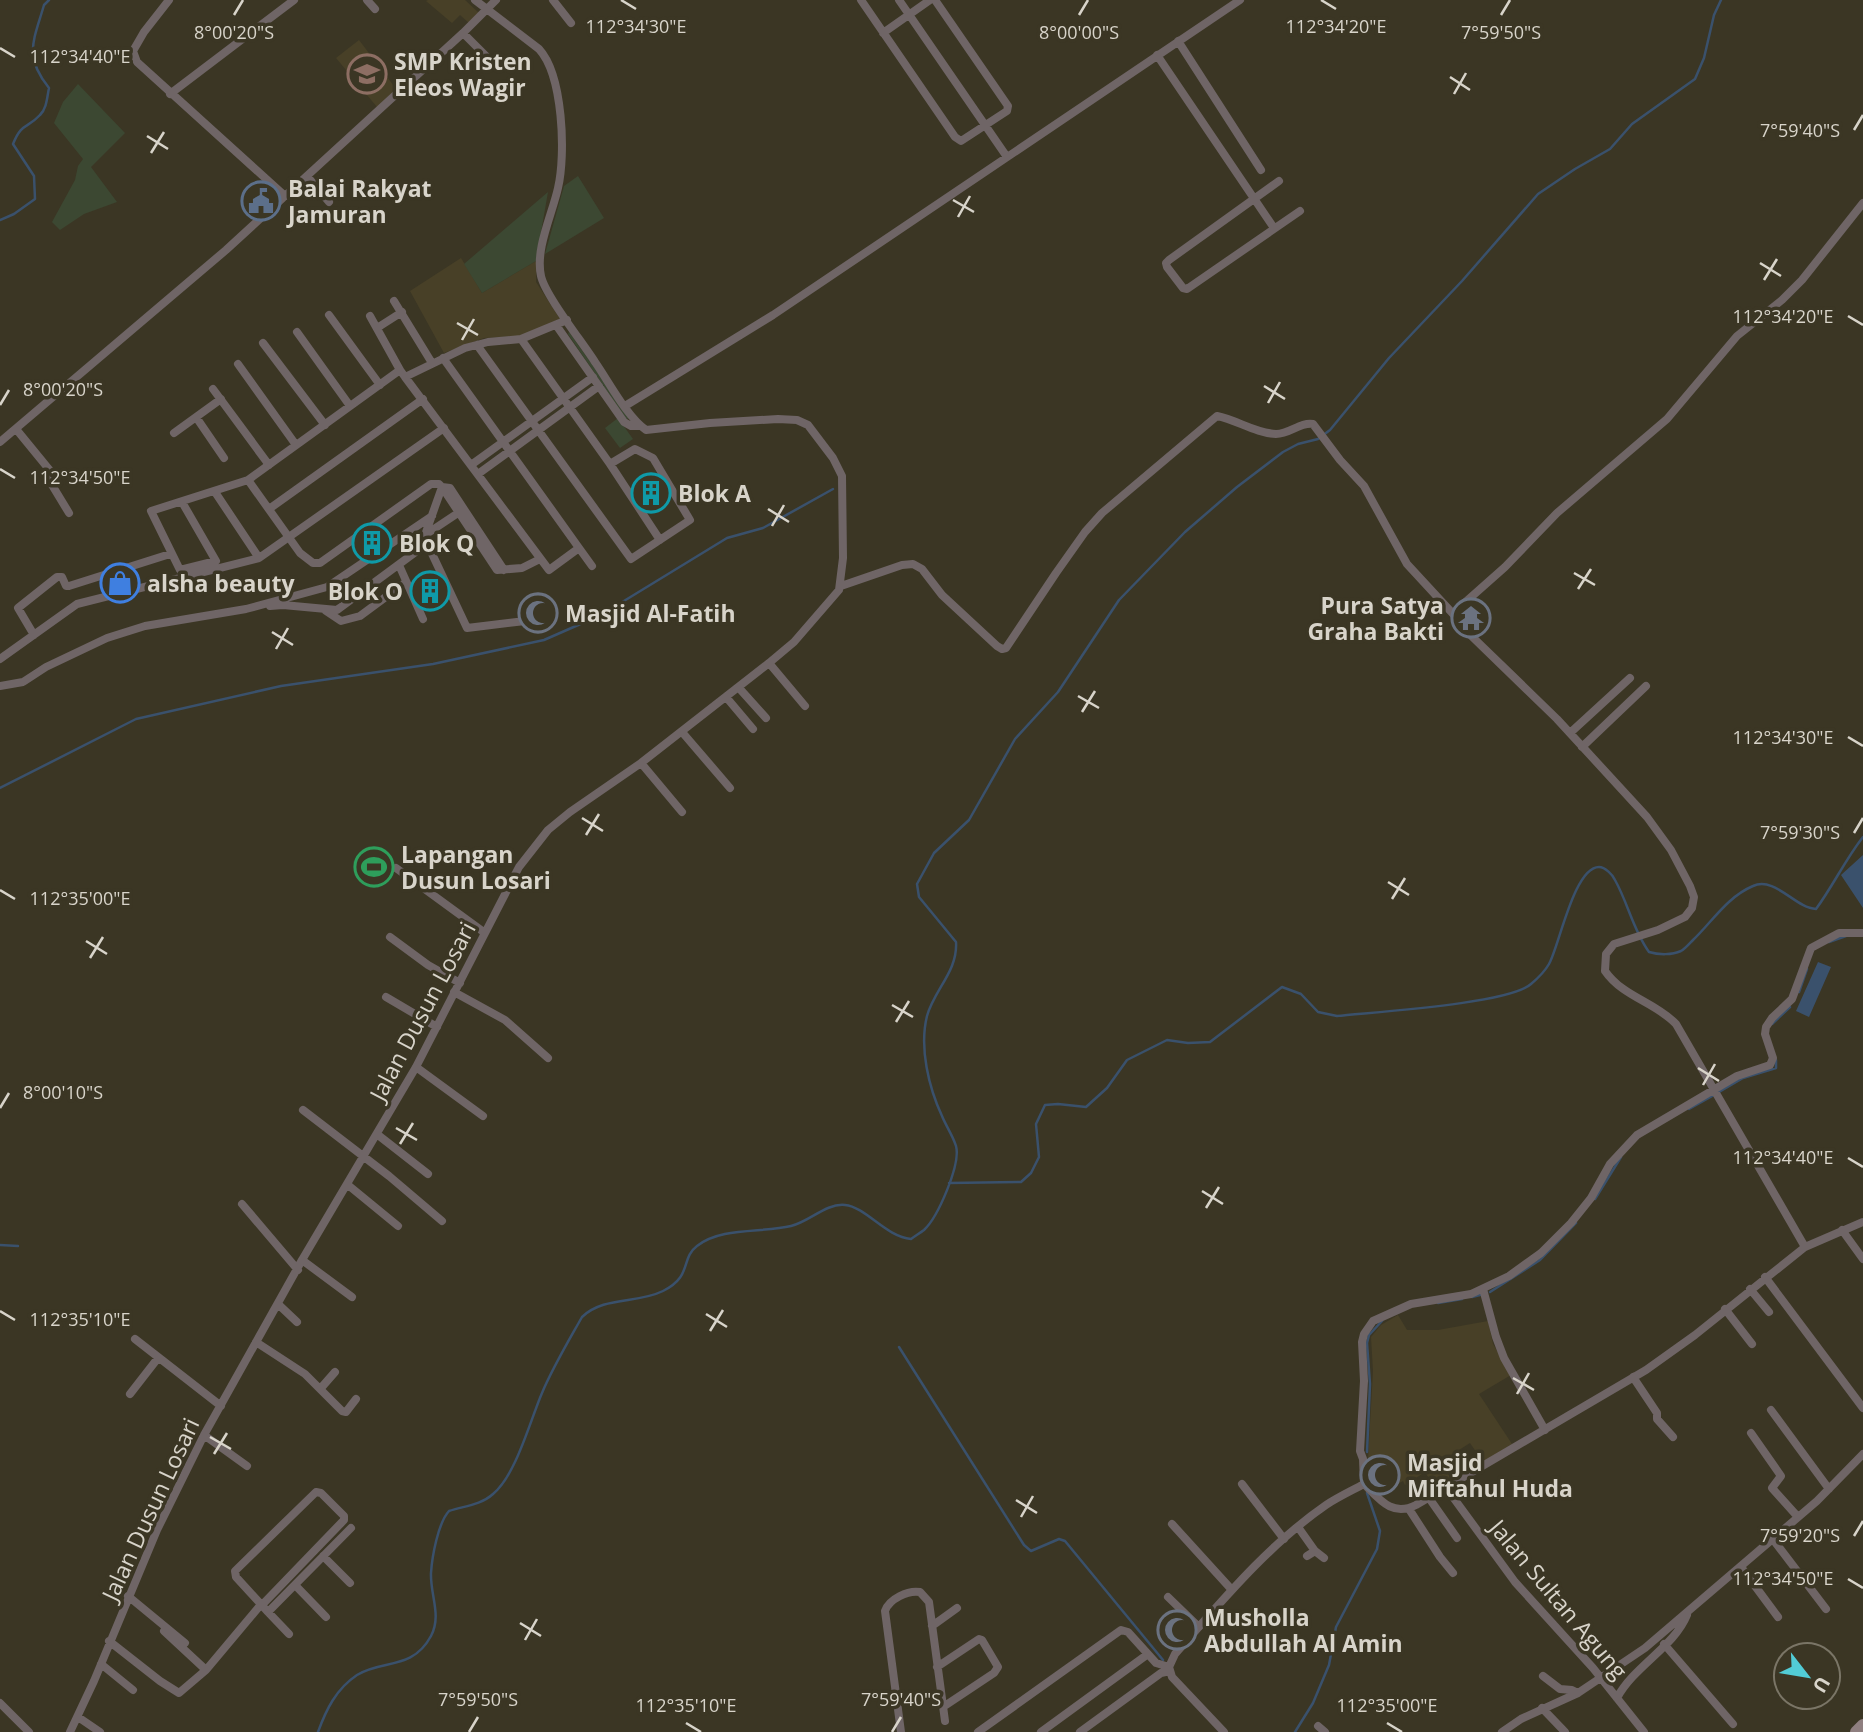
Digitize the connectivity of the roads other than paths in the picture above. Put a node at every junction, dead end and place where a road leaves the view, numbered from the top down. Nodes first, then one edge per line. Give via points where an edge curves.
1 (169, 0) edge
2 (278, 0) edge
3 (294, 0) edge
4 (368, 0) edge
5 (475, 0) edge
6 (496, 0) edge
7 (553, 0) edge
8 (861, 0) edge
9 (899, 0) edge
10 (932, 0) edge
11 (1240, 0) edge
12 (284, 8) junction
13 (375, 9) dead end
14 (488, 9) junction
15 (909, 16) junction
16 (571, 23) dead end
17 (463, 33) junction
18 (883, 33) junction
19 (1178, 41) junction
20 (1157, 55) junction
21 (496, 66) dead end
22 (170, 94) junction
23 (985, 125) junction
24 (1007, 157) junction
25 (1261, 170) dead end
26 (307, 176) junction
27 (1279, 181) dead end
28 (285, 196) junction
29 (1254, 200) junction
30 (329, 202) dead end
31 (1863, 204) edge
32 (1300, 211) dead end
33 (1274, 228) junction
34 (394, 301) dead end
35 (402, 312) junction
36 (329, 315) dead end
37 (370, 316) dead end
38 (567, 320) junction
39 (556, 325) junction
40 (377, 328) junction
41 (298, 331) dead end
42 (521, 339) junction
43 (263, 343) dead end
44 (477, 345) junction
45 (443, 358) junction
46 (432, 363) junction
47 (239, 364) dead end
48 (403, 374) junction
49 (593, 377) junction
50 (380, 385) junction
51 (599, 386) junction
52 (213, 389) dead end
53 (563, 398) junction
54 (220, 399) junction
55 (423, 399) junction
56 (625, 405) junction
57 (350, 406) junction
58 (569, 408) junction
59 (196, 417) junction
60 (531, 421) junction
61 (325, 425) junction
62 (640, 426) junction
63 (444, 428) junction
64 (16, 429) junction
65 (538, 430) junction
66 (174, 433) dead end
67 (0, 442) edge
68 (503, 442) junction
69 (296, 445) junction
70 (509, 451) junction
71 (224, 458) dead end
72 (610, 464) junction
73 (269, 465) junction
74 (471, 465) junction
75 (478, 474) junction
76 (248, 480) junction
77 (442, 487) junction
78 (215, 492) junction
79 (182, 502) junction
80 (269, 509) junction
81 (69, 513) dead end
82 (458, 513) junction
83 (432, 516) junction
84 (439, 525) junction
85 (290, 538) junction
86 (426, 538) junction
87 (660, 540) junction
88 (579, 548) junction
89 (170, 554) junction
90 (259, 558) junction
91 (540, 559) junction
92 (399, 565) junction
93 (592, 566) dead end
94 (504, 570) junction
95 (407, 582) junction
96 (841, 586) junction
97 (246, 609) junction
98 (324, 610) junction
99 (1455, 616) junction
100 (423, 619) dead end
101 (525, 621) dead end
102 (34, 635) junction
103 (0, 659) edge
104 (769, 663) junction
105 (1630, 678) dead end
106 (0, 686) edge
107 (1646, 686) dead end
108 (740, 688) junction
109 (726, 697) junction
110 (805, 706) dead end
111 (766, 718) dead end
112 (752, 729) dead end
113 (682, 732) junction
114 (1570, 733) junction
115 (1582, 747) junction
116 (641, 763) junction
117 (730, 788) dead end
118 (682, 812) dead end
119 (396, 868) dead end
120 (485, 933) junction
121 (1863, 933) edge
122 (390, 937) dead end
123 (460, 983) junction
124 (454, 992) junction
125 (386, 996) dead end
126 (437, 1027) junction
127 (548, 1058) dead end
128 (416, 1067) junction
129 (1717, 1092) junction
130 (303, 1110) dead end
131 (483, 1116) dead end
132 (378, 1135) junction
133 (364, 1157) junction
134 (428, 1174) dead end
135 (348, 1185) junction
136 (242, 1204) dead end
137 (442, 1221) dead end
138 (1863, 1222) edge
139 (398, 1226) dead end
140 (1842, 1230) junction
141 (1805, 1247) junction
142 (1863, 1259) edge
143 (302, 1260) junction
144 (298, 1270) junction
145 (1765, 1277) junction
146 (1483, 1289) junction
147 (1751, 1289) junction
148 (352, 1297) dead end
149 (279, 1305) junction
150 (1725, 1309) junction
151 (1769, 1312) dead end
152 (297, 1322) dead end
153 (135, 1339) dead end
154 (257, 1342) junction
155 (1752, 1344) dead end
156 (158, 1358) junction
157 (335, 1372) dead end
158 (1633, 1377) junction
159 (321, 1388) junction
160 (130, 1394) dead end
161 (356, 1399) dead end
162 (221, 1406) junction
163 (1863, 1408) edge
164 (1771, 1410) dead end
165 (1545, 1430) junction
166 (1751, 1433) dead end
167 (204, 1435) junction
168 (1673, 1437) dead end
169 (1863, 1454) edge
170 (247, 1466) dead end
171 (1364, 1484) junction
172 (1242, 1485) dead end
173 (1447, 1489) junction
174 (1829, 1489) junction
175 (1429, 1499) junction
176 (1409, 1509) junction
177 (1798, 1517) junction
178 (1172, 1524) dead end
179 (1298, 1527) junction
180 (351, 1528) dead end
181 (1457, 1538) dead end
182 (1772, 1538) junction
183 (1283, 1539) junction
184 (323, 1556) junction
185 (1324, 1558) dead end
186 (1741, 1567) junction
187 (1453, 1573) dead end
188 (350, 1583) dead end
189 (295, 1585) junction
190 (1232, 1590) junction
191 (128, 1597) junction
192 (1168, 1597) dead end
193 (262, 1605) junction
194 (957, 1608) dead end
195 (1826, 1609) dead end
196 (268, 1612) junction
197 (1688, 1612) junction
198 (326, 1617) dead end
199 (1778, 1618) dead end
200 (932, 1626) junction
201 (1199, 1627) junction
202 (164, 1631) dead end
203 (289, 1634) dead end
204 (109, 1641) junction
205 (185, 1643) dead end
206 (1664, 1644) junction
207 (1148, 1654) junction
208 (101, 1664) junction
209 (936, 1667) junction
210 (1170, 1669) junction
211 (206, 1670) junction
212 (1543, 1676) dead end
213 (1602, 1679) junction
214 (133, 1690) dead end
215 (1578, 1693) junction
216 (1617, 1698) junction
217 (0, 1703) edge
218 (943, 1707) junction
219 (1542, 1708) junction
220 (78, 1717) junction
221 (945, 1721) dead end
222 (1733, 1724) dead end
223 (1863, 1725) edge
224 (1222, 1731) edge
225 (29, 1732) edge
226 (70, 1732) edge
227 (100, 1732) edge
228 (901, 1732) edge
229 (978, 1732) edge
230 (1041, 1732) edge
231 (1080, 1732) edge
232 (1502, 1732) edge
233 (1565, 1732) edge
234 (1643, 1732) edge
235 (1856, 1732) edge

1 - 22 street via 133,51 142,68
2 - 12 street
3 - 12 street
4 - 13 street
5 - 14 street
6 - 14 street
7 - 16 street
8 - 18 street
9 - 15 street
10 - 15 street
10 - 23 street via 1007,103 1007,111
11 - 19 street
12 - 22 street
14 - 17 street
14 - 38 street via 539,49 552,72 562,151 540,274
15 - 18 street
15 - 23 street
17 - 21 street
17 - 26 street
18 - 23 street via 957,140
19 - 20 street
19 - 25 street
20 - 24 street
20 - 29 street
22 - 28 street
23 - 24 street
24 - 56 street via 773,315
26 - 28 street
26 - 30 street
27 - 29 street
28 - 64 street
29 - 33 street
29 - 33 street via 1169,260 1167,267 1187,289
31 - 99 street via 1802,280 1737,336 1667,419 1557,513
32 - 33 street
34 - 35 street
35 - 40 street
35 - 46 street
36 - 50 street
37 - 40 street
38 - 39 street
38 - 56 street
39 - 42 street
39 - 49 street
40 - 48 street
41 - 57 street
42 - 44 street
42 - 53 street
43 - 61 street
44 - 45 street
44 - 60 street
45 - 46 street
45 - 68 street
46 - 48 street
47 - 69 street
48 - 50 street
48 - 55 street
49 - 51 street
49 - 53 street
50 - 57 street
51 - 58 street
51 - 62 street via 624,422
52 - 54 street
53 - 58 street
53 - 60 street
54 - 59 street
54 - 73 street
55 - 63 street
55 - 80 street
56 - 62 street
57 - 61 street
58 - 65 street
58 - 72 street
59 - 66 street
59 - 71 street
60 - 65 street
60 - 68 street
61 - 69 street
62 - 96 street via 652,431 778,419 797,419 808,425 842,476
63 - 74 street
63 - 85 street
64 - 67 street
64 - 81 street via 52,473 52,485
65 - 70 street
65 - 87 street via 631,559
68 - 70 street
68 - 74 street
69 - 73 street
70 - 75 street
70 - 88 street
72 - 87 street
72 - 87 street via 635,449 653,457 690,520
73 - 76 street
74 - 75 street
75 - 91 street
76 - 78 street
76 - 80 street
77 - 82 street
77 - 83 street
77 - 85 street via 431,484 320,563 300,553
77 - 94 street via 450,488
78 - 79 street
78 - 90 street
79 - 89 street via 151,511
79 - 89 street via 216,561 180,570
80 - 85 street
82 - 84 street
82 - 94 street via 497,570
83 - 84 street
83 - 86 street
83 - 97 street via 327,587
84 - 86 street
85 - 90 street
86 - 92 street via 421,548
86 - 101 street via 467,628
88 - 91 street via 549,570
88 - 93 street
89 - 102 street via 69,586 57,577 19,608
90 - 102 street via 77,604
91 - 94 street
92 - 95 street
92 - 98 street via 337,610
95 - 98 street via 360,616 341,621
95 - 100 street
96 - 99 street via 913,564 997,646 1006,649 1093,523 1217,416 1278,434 1313,424 1368,492 1407,564
96 - 104 street, Jalan Dusun Losari via 794,642
97 - 98 street via 283,605
97 - 106 street via 145,626 107,638 23,682
99 - 114 street
102 - 103 street
104 - 108 street, Jalan Dusun Losari
104 - 110 street
105 - 114 street
107 - 115 street
108 - 109 street, Jalan Dusun Losari
108 - 111 street
109 - 112 street
109 - 113 street, Jalan Dusun Losari
113 - 116 street, Jalan Dusun Losari
113 - 117 street
114 - 115 street
115 - 129 street via 1647,817 1671,850 1694,897 1685,917 1676,923 1618,941 1608,949 1605,971 1622,989 1669,1016
116 - 118 street
116 - 120 street, Jalan Dusun Losari via 548,830 519,867
119 - 120 street
120 - 123 street, Jalan Dusun Losari
121 - 129 street via 1839,933 1811,948 1792,999 1766,1027 1773,1062 1737,1076
122 - 123 street
123 - 124 street, Jalan Dusun Losari
124 - 126 street, Jalan Dusun Losari
124 - 127 street via 505,1020
125 - 126 street
126 - 128 street, Jalan Dusun Losari
128 - 131 street
128 - 132 street, Jalan Dusun Losari
129 - 141 street
129 - 146 street via 1628,1143 1591,1198 1555,1240 1526,1265
130 - 133 street
132 - 133 street, Jalan Dusun Losari
132 - 134 street
133 - 135 street, Jalan Dusun Losari
133 - 137 street
135 - 139 street
135 - 143 street, Jalan Dusun Losari
136 - 144 street
138 - 140 street
140 - 141 street
140 - 142 street
141 - 145 street
143 - 144 street, Jalan Dusun Losari
143 - 148 street
144 - 149 street, Jalan Dusun Losari
145 - 147 street
145 - 163 street
146 - 165 street via 1504,1358
146 - 171 street via 1411,1304 1370,1323 1362,1342 1360,1451
147 - 150 street
147 - 151 street
149 - 152 street
149 - 154 street, Jalan Dusun Losari
150 - 155 street
150 - 158 street
153 - 156 street
154 - 159 street
154 - 162 street, Jalan Dusun Losari
156 - 160 street
156 - 162 street
157 - 159 street
158 - 165 street
158 - 168 street
159 - 161 street via 343,1411
162 - 167 street, Jalan Dusun Losari
164 - 174 street
165 - 173 street
166 - 177 street via 1781,1476 1773,1490
167 - 170 street
167 - 191 street, Jalan Dusun Losari
169 - 174 street
171 - 176 street via 1385,1506
171 - 179 street
172 - 183 street
173 - 175 street
173 - 213 street, Jalan Sultan Agung via 1515,1582
174 - 177 street
175 - 176 street
175 - 181 street
176 - 187 street
177 - 182 street
178 - 190 street
179 - 183 street
179 - 185 street via 1311,1553
180 - 184 street
182 - 186 street
182 - 195 street
183 - 190 street
184 - 188 street
184 - 189 street
186 - 197 street
186 - 199 street
189 - 196 street
189 - 198 street
190 - 201 street
191 - 204 street, Jalan Dusun Losari
191 - 205 street
192 - 201 street
193 - 193 street via 345,1518 318,1492 235,1571
193 - 196 street
193 - 211 street
194 - 200 street
196 - 203 street
197 - 206 street
197 - 213 street
200 - 209 street
200 - 228 street via 929,1602 920,1592 886,1606
201 - 210 street via 1175,1654
202 - 211 street
204 - 208 street, Jalan Dusun Losari
204 - 211 street via 179,1693
206 - 216 street
206 - 222 street
207 - 210 street
207 - 229 street via 1121,1630
207 - 230 street
208 - 214 street
208 - 220 street, Jalan Dusun Losari
209 - 218 street
209 - 218 street via 978,1639 998,1667
210 - 224 street via 1177,1683
210 - 231 street
212 - 215 street via 1560,1689
213 - 215 street
213 - 216 street, Jalan Sultan Agung
215 - 219 street
216 - 234 street, Jalan Sultan Agung
217 - 225 street
218 - 221 street
219 - 232 street
219 - 233 street
220 - 226 street, Jalan Dusun Losari
220 - 227 street
223 - 235 street

